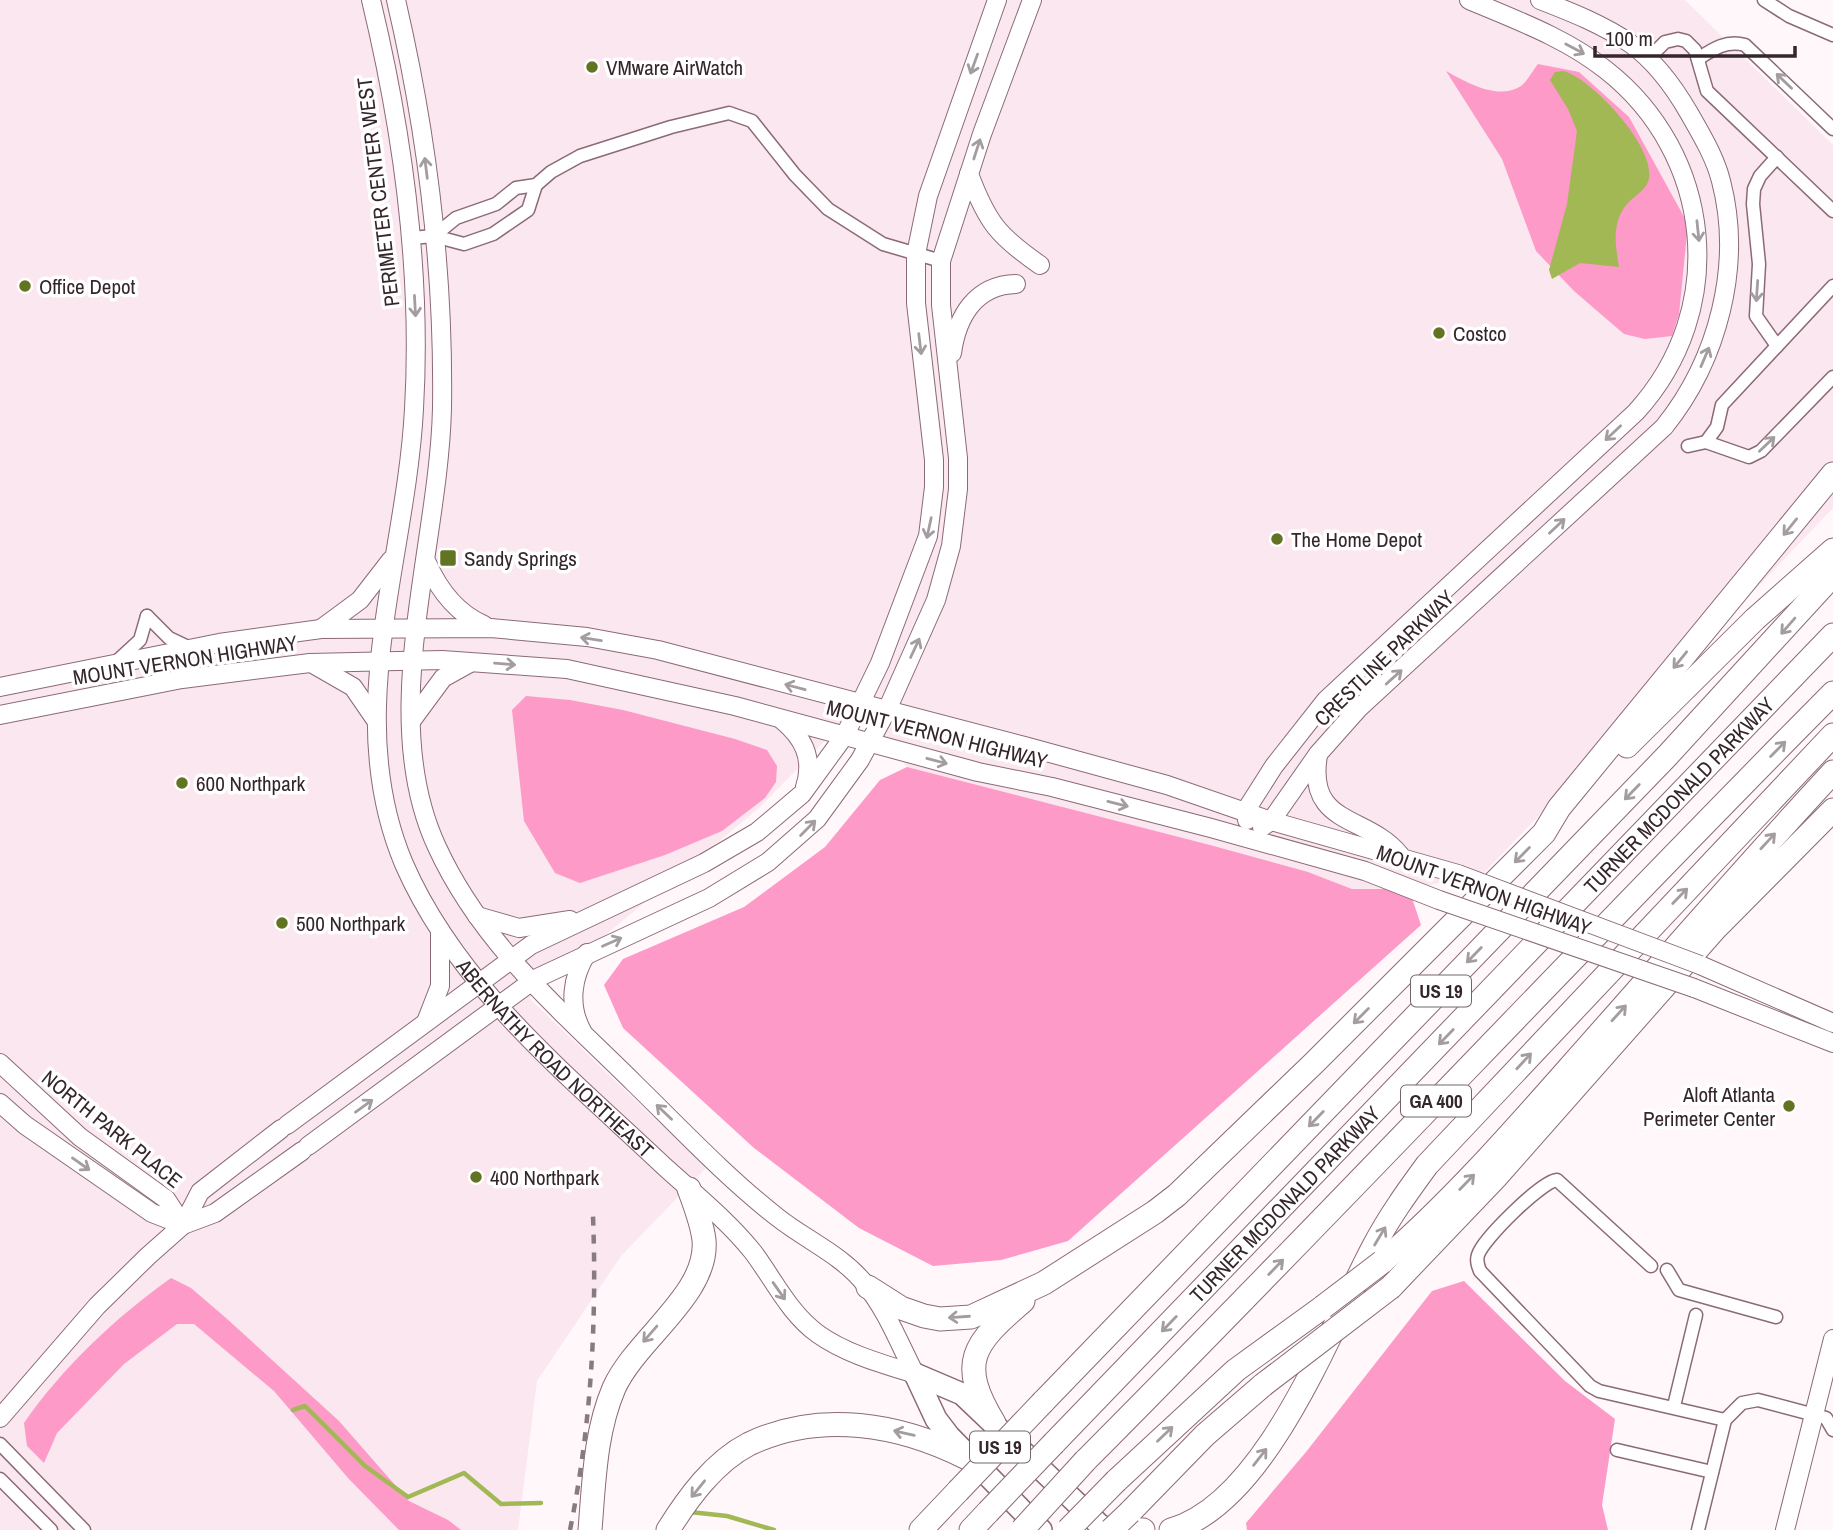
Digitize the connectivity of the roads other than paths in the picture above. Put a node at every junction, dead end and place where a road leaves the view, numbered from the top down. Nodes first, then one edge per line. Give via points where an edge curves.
1 (371, 0) edge
2 (396, 0) edge
3 (997, 0) edge
4 (1032, 0) edge
5 (1469, 0) edge
6 (1767, 1) edge
7 (1547, 3) edge
8 (1543, 32) junction
9 (1833, 35) edge
10 (1648, 59) junction
11 (1698, 60) junction
12 (1833, 129) edge
13 (1777, 157) junction
14 (969, 174) junction
15 (536, 186) junction
16 (1833, 211) edge
17 (434, 236) junction
18 (411, 238) junction
19 (916, 254) junction
20 (941, 261) junction
21 (1040, 265) dead end
22 (1016, 284) dead end
23 (1833, 286) edge
24 (1777, 346) junction
25 (949, 374) junction
26 (1833, 377) edge
27 (1706, 442) junction
28 (1688, 446) dead end
29 (1833, 474) edge
30 (1833, 550) edge
31 (395, 554) junction
32 (1483, 554) junction
33 (427, 563) junction
34 (1507, 573) junction
35 (1833, 575) edge
36 (416, 628) junction
37 (491, 628) junction
38 (321, 629) junction
39 (383, 629) junction
40 (1833, 635) edge
41 (191, 649) junction
42 (379, 659) junction
43 (412, 659) junction
44 (473, 662) junction
45 (310, 663) junction
46 (113, 664) junction
47 (0, 687) edge
48 (1833, 694) edge
49 (861, 705) junction
50 (887, 710) junction
51 (0, 715) edge
52 (776, 717) junction
53 (375, 719) junction
54 (412, 720) junction
55 (845, 735) junction
56 (1829, 740) edge
57 (871, 742) junction
58 (1318, 754) junction
59 (1833, 772) edge
60 (804, 791) junction
61 (1246, 810) junction
62 (1833, 810) edge
63 (1271, 821) junction
64 (1544, 833) junction
65 (1248, 838) junction
66 (1400, 855) junction
67 (477, 916) junction
68 (584, 918) junction
69 (440, 930) junction
70 (587, 953) junction
71 (509, 960) junction
72 (529, 983) junction
73 (479, 984) junction
74 (499, 1006) junction
75 (425, 1023) junction
76 (1833, 1023) edge
77 (584, 1034) junction
78 (1833, 1043) edge
79 (0, 1063) edge
80 (0, 1103) edge
81 (689, 1189) junction
82 (183, 1226) junction
83 (1651, 1266) dead end
84 (1668, 1270) dead end
85 (1044, 1283) junction
86 (868, 1287) junction
87 (1696, 1315) dead end
88 (1776, 1317) dead end
89 (1833, 1339) edge
90 (915, 1374) junction
91 (1674, 1406) junction
92 (0, 1418) edge
93 (1826, 1418) edge
94 (1725, 1420) junction
95 (995, 1423) junction
96 (0, 1444) edge
97 (1617, 1450) dead end
98 (967, 1458) junction
99 (1712, 1472) junction
100 (0, 1479) edge
101 (1211, 1519) edge
102 (1136, 1521) edge
103 (1106, 1529) edge
104 (51, 1530) edge
105 (83, 1530) edge
106 (590, 1530) edge
107 (668, 1530) edge
108 (921, 1530) edge
109 (971, 1530) edge
110 (1022, 1530) edge
111 (1041, 1530) edge
112 (1068, 1530) edge
113 (1171, 1530) edge
114 (1698, 1530) edge
115 (1785, 1530) edge

1 - 18 main road, PERIMETER CENTER WEST via 396,119
17 -> 2 main road via 419,115
3 -> 19 main road via 928,196
14 -> 4 main road
5 - 8 main road, CRESTLINE PARKWAY
6 - 9 street
7 - 8 main road
7 - 10 main road, CRESTLINE PARKWAY via 1611,32
8 -> 32 main road, CRESTLINE PARKWAY via 1607,71 1653,116 1681,166 1694,204 1699,237 1694,284 1686,324 1647,400
10 - 11 street via 1665,42 1678,39 1695,50
34 -> 10 main road, CRESTLINE PARKWAY via 1679,410 1721,318 1728,220 1721,179 1673,86
12 -> 11 street via 1745,46 1721,46
11 - 13 street via 1707,91
13 - 16 street
13 -> 24 street via 1760,176 1753,204 1759,264 1756,316
14 - 20 main road
14 - 21 main road via 982,208 1004,240
15 - 17 street via 516,188 496,204 456,218
15 - 17 street via 528,210 492,234 464,244
15 - 19 street via 580,156 729,113 752,121 828,209 883,244
17 - 18 street
17 - 33 main road via 442,411
18 -> 31 main road, PERIMETER CENTER WEST via 414,411
19 - 20 street
19 -> 49 main road via 916,303 934,460 933,512 911,584
20 - 25 main road
22 - 25 main road via 988,291 970,303 954,336
23 - 24 street
24 - 27 street via 1722,405 1717,427
50 -> 25 main road via 936,600 956,518 958,458
27 -> 26 street via 1749,457 1761,451
27 - 28 street
29 -> 64 highway via 1559,808
30 - 64 highway via 1755,619
31 - 38 main road via 361,600
31 - 39 main road, PERIMETER CENTER WEST
32 - 34 main road
32 - 61 main road, CRESTLINE PARKWAY via 1326,700 1290,743
33 - 36 main road
33 - 37 main road via 456,608
58 -> 34 main road, CRESTLINE PARKWAY via 1358,709
35 -> 108 highway, US 19, bridge via 1667,756
36 - 37 main road, MOUNT VERNON HIGHWAY
36 - 39 main road, MOUNT VERNON HIGHWAY
36 - 43 main road, ABERNATHY ROAD NORTHEAST
49 -> 37 main road, MOUNT VERNON HIGHWAY via 658,650
38 - 39 main road, MOUNT VERNON HIGHWAY
38 - 41 main road, MOUNT VERNON HIGHWAY
39 - 42 main road, ABERNATHY ROAD NORTHEAST
40 -> 109 highway, TURNER MCDONALD PARKWAY / US 19, bridge
41 - 46 main road, MOUNT VERNON HIGHWAY
41 - 46 street via 169,638 147,616 140,640
42 - 43 main road, MOUNT VERNON HIGHWAY
42 - 45 main road, MOUNT VERNON HIGHWAY
42 - 53 main road, ABERNATHY ROAD NORTHEAST
43 - 44 main road, MOUNT VERNON HIGHWAY
43 - 54 main road, ABERNATHY ROAD NORTHEAST
44 -> 52 main road, MOUNT VERNON HIGHWAY via 589,673
44 - 54 main road via 443,678
45 - 51 main road, MOUNT VERNON HIGHWAY via 193,678
45 - 53 main road via 353,687
46 - 47 main road, MOUNT VERNON HIGHWAY
110 -> 48 highway, TURNER MCDONALD PARKWAY / GA 400, bridge
49 - 50 main road, MOUNT VERNON HIGHWAY
49 - 55 main road
50 - 57 main road
50 - 61 main road, MOUNT VERNON HIGHWAY
52 - 55 main road, MOUNT VERNON HIGHWAY
52 - 60 main road via 798,735 807,752 810,770
53 - 69 main road, ABERNATHY ROAD NORTHEAST via 382,786 397,843
54 - 67 main road, ABERNATHY ROAD NORTHEAST via 418,788 428,825 441,857
55 - 57 main road, MOUNT VERNON HIGHWAY
55 - 60 main road
101 -> 56 highway via 1286,1421 1375,1243 1427,1165
57 -> 65 main road, MOUNT VERNON HIGHWAY
70 -> 57 main road via 709,898 768,862 817,819
58 - 63 main road, CRESTLINE PARKWAY
58 - 66 main road via 1316,782 1327,806 1338,817 1378,835
112 -> 59 highway, bridge via 1236,1370 1382,1262 1428,1222
60 - 68 main road via 732,848
61 - 63 main road, MOUNT VERNON HIGHWAY
61 - 65 main road
62 - 102 highway, bridge via 1715,929 1497,1176 1391,1287 1205,1435
63 - 65 main road, CRESTLINE PARKWAY
63 - 66 main road, MOUNT VERNON HIGHWAY
64 -> 85 highway via 1177,1195
65 - 78 main road, MOUNT VERNON HIGHWAY, bridge via 1365,871
66 - 76 main road, MOUNT VERNON HIGHWAY, bridge via 1700,965
67 - 68 main road via 519,928
67 - 71 main road, ABERNATHY ROAD NORTHEAST
68 - 71 main road
69 - 73 main road, ABERNATHY ROAD NORTHEAST
69 - 75 main road via 440,986
70 - 72 main road
70 - 77 main road via 576,972 573,995
71 - 72 main road, ABERNATHY ROAD NORTHEAST
71 - 73 main road
72 - 74 main road
72 - 77 main road, ABERNATHY ROAD NORTHEAST
73 - 74 main road, ABERNATHY ROAD NORTHEAST
73 - 75 main road
74 - 81 main road, ABERNATHY ROAD NORTHEAST
82 -> 74 main road via 215,1213
75 - 82 main road via 200,1192
86 -> 77 main road, ABERNATHY ROAD NORTHEAST via 850,1268 777,1217
79 - 82 main road, NORTH PARK PLACE via 80,1137 166,1199
80 -> 82 main road, NORTH PARK PLACE via 24,1125 152,1213
81 -> 90 main road, ABERNATHY ROAD NORTHEAST via 740,1236 788,1305 819,1334
81 -> 106 highway via 704,1236 701,1267 695,1283 642,1343 615,1385 600,1434
82 - 92 main road via 97,1306
83 - 91 street via 1557,1180 1539,1187 1482,1247 1477,1265 1591,1386
84 - 88 street via 1679,1290
85 -> 86 highway via 971,1317 940,1319 901,1308
85 - 95 highway via 993,1326 978,1347 974,1379 978,1397
86 - 90 main road, ABERNATHY ROAD NORTHEAST
87 - 91 street
89 - 93 main road
90 - 95 main road, ABERNATHY ROAD NORTHEAST via 962,1394
90 - 98 main road, ABERNATHY ROAD NORTHEAST via 936,1419
91 - 94 street
93 - 94 street via 1758,1400 1742,1403
93 - 115 main road
94 - 99 street
95 - 103 main road, ABERNATHY ROAD NORTHEAST
96 - 105 street
97 - 99 street
98 -> 107 highway via 930,1439 842,1422 788,1432 749,1444 722,1464 699,1486
98 - 111 main road, ABERNATHY ROAD NORTHEAST
99 - 114 street
100 - 104 street
101 - 113 highway
102 - 103 highway, bridge

